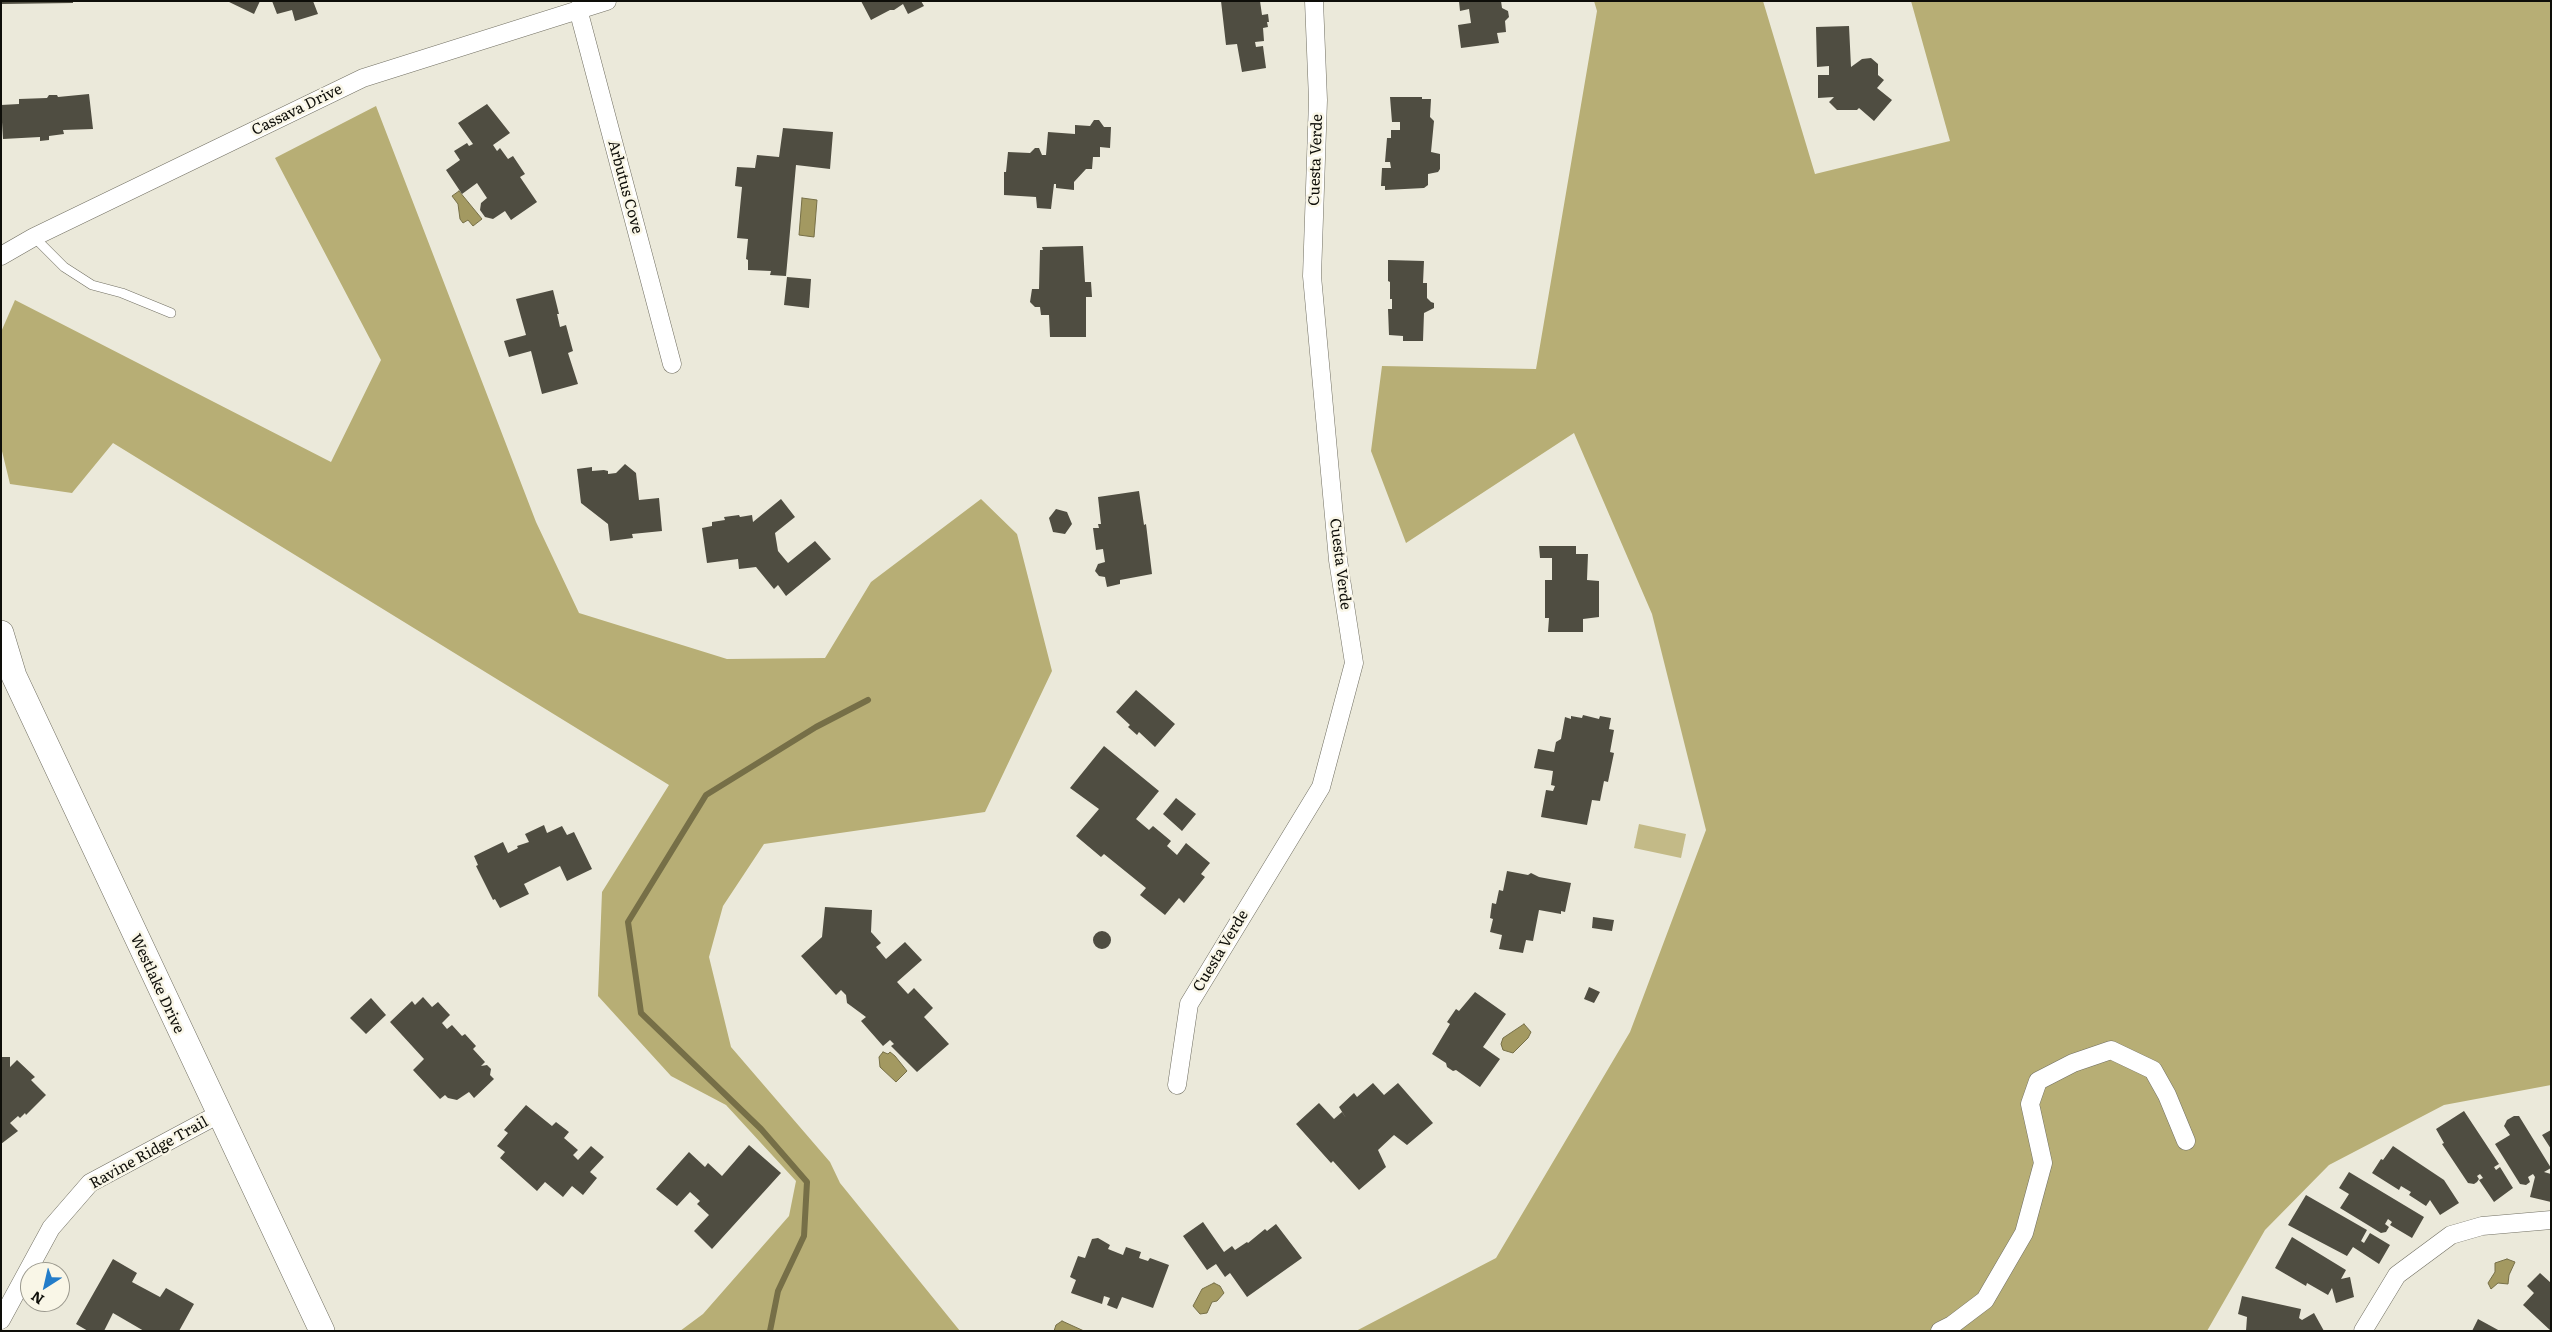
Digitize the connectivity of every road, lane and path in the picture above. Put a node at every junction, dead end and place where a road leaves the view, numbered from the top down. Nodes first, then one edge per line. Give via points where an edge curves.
1 (607, 1) edge
2 (1314, 1) edge
3 (578, 9) junction
4 (34, 237) junction
5 (1, 256) edge
6 (171, 312) dead end
7 (672, 364) dead end
8 (1, 633) edge
9 (8, 679) edge
10 (1177, 1085) dead end
11 (219, 1114) junction
12 (2186, 1141) dead end
13 (2551, 1220) edge
14 (1, 1320) edge
15 (322, 1331) edge
16 (1940, 1331) edge
17 (2363, 1331) edge

1 - 3 street, Cassava Drive
2 - 10 street, Cuesta Verde via 1318,100 1312,276 1338,560 1354,663 1321,787 1189,1004
3 - 4 street, Cassava Drive via 363,78
3 - 7 street, Arbutus Cove
4 - 5 street, Cassava Drive
4 - 6 lane via 64,267 92,285
8 - 9 street, Westlake Drive
9 - 11 street, Westlake Drive
11 - 14 street, Ravine Ridge Trail via 90,1184 51,1228
11 - 15 street, Westlake Drive
12 - 16 street via 2153,1070 2111,1050 2073,1063 2038,1081 2030,1104 2043,1163 2024,1233 1985,1300
13 - 17 street via 2482,1226 2451,1235 2397,1275

